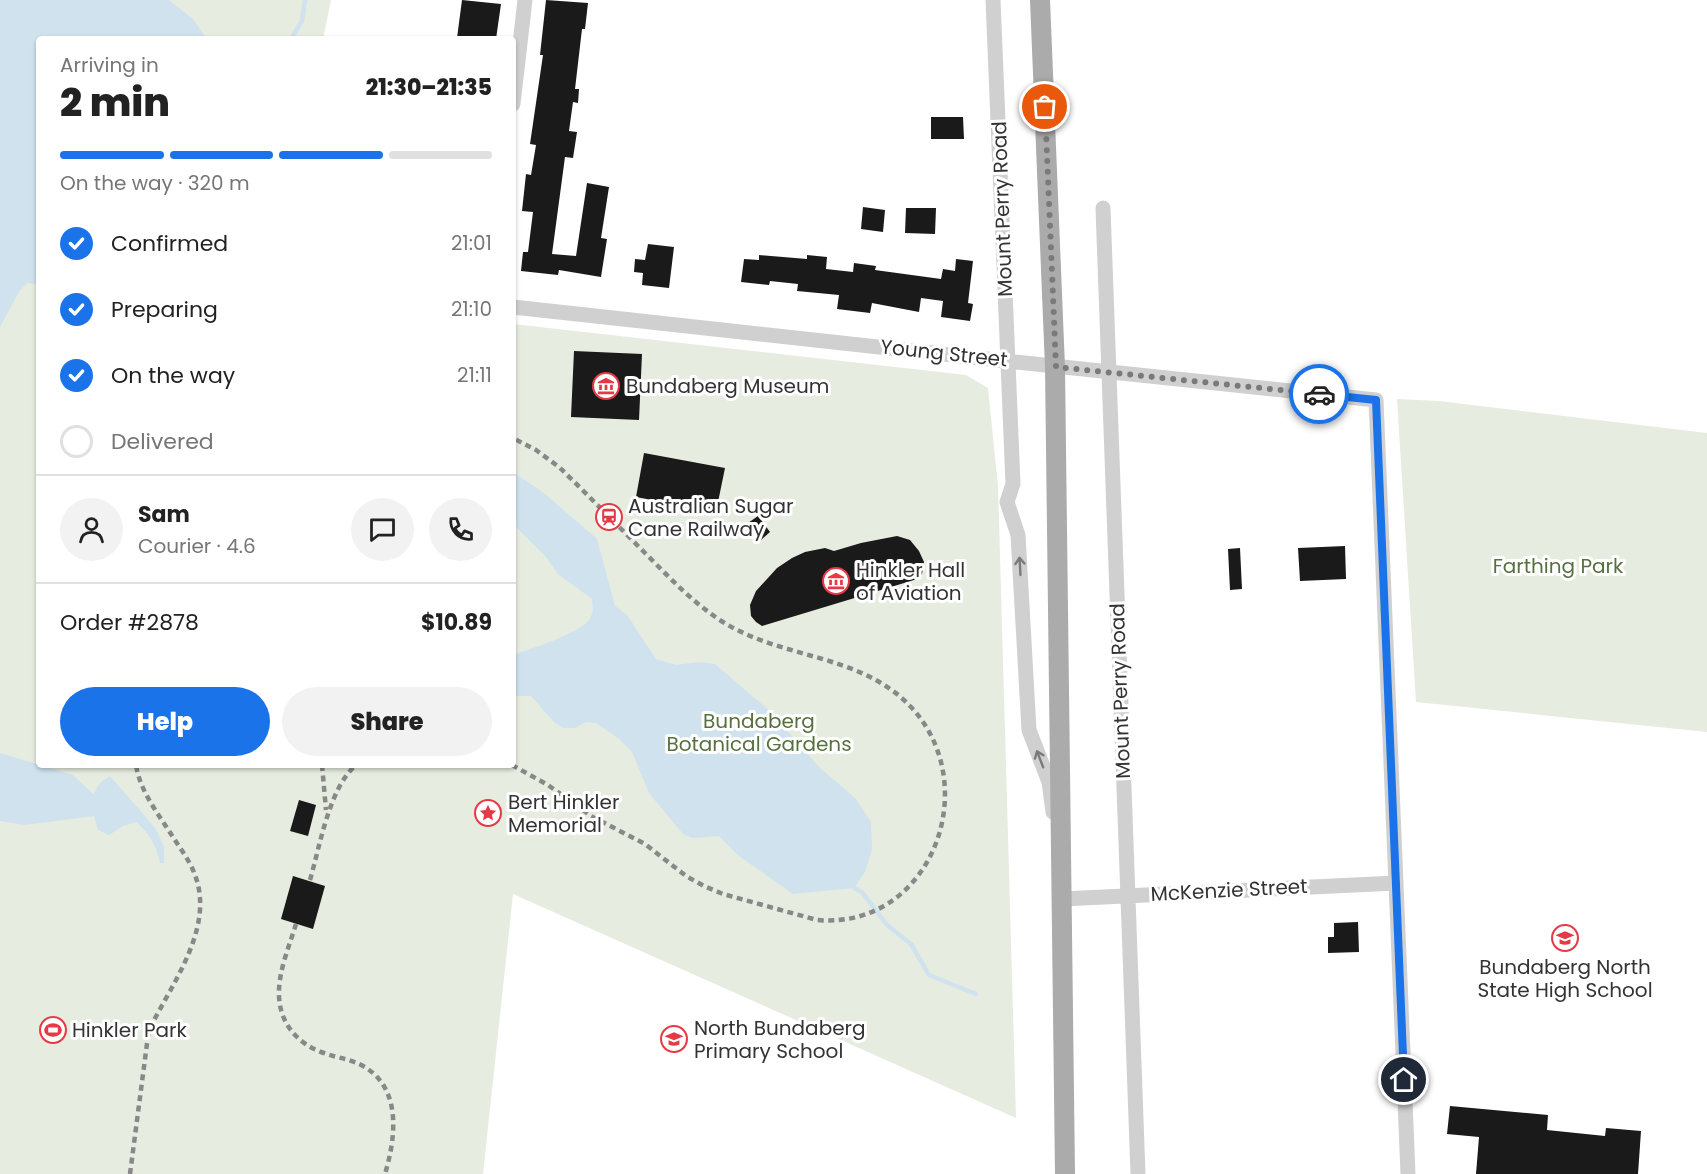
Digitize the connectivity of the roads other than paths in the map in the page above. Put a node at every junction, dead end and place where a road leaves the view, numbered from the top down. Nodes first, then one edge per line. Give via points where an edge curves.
1 (525, 0) edge
2 (993, 0) edge
3 (1040, 0) edge
4 (516, 78) edge
5 (1103, 208) dead end
6 (516, 307) edge
7 (1008, 360) junction
8 (1056, 367) junction
9 (1110, 373) junction
10 (1063, 878) junction
11 (1396, 883) junction
12 (1127, 895) junction
13 (1062, 899) junction
14 (1065, 1174) edge
15 (1138, 1174) edge
16 (1408, 1174) edge

1 - 4 street
2 - 7 street, Mount Perry Road
3 - 8 main road, Mount Perry Road
5 - 9 street, Mount Perry Road
6 - 7 street, Young Street
7 - 8 street, Young Street
10 -> 7 street, Mount Perry Road via 1049,782 1029,730 1018,534 1007,502 1013,484
8 - 9 street, Young Street
8 - 10 main road, Mount Perry Road
9 - 11 street, Young Street via 1376,400
9 - 12 street, Mount Perry Road
10 - 13 main road, Mount Perry Road
11 - 12 street, McKenzie Street
11 - 16 street
12 - 13 street, McKenzie Street
12 - 15 street, Mount Perry Road
13 - 14 main road, Mount Perry Road

